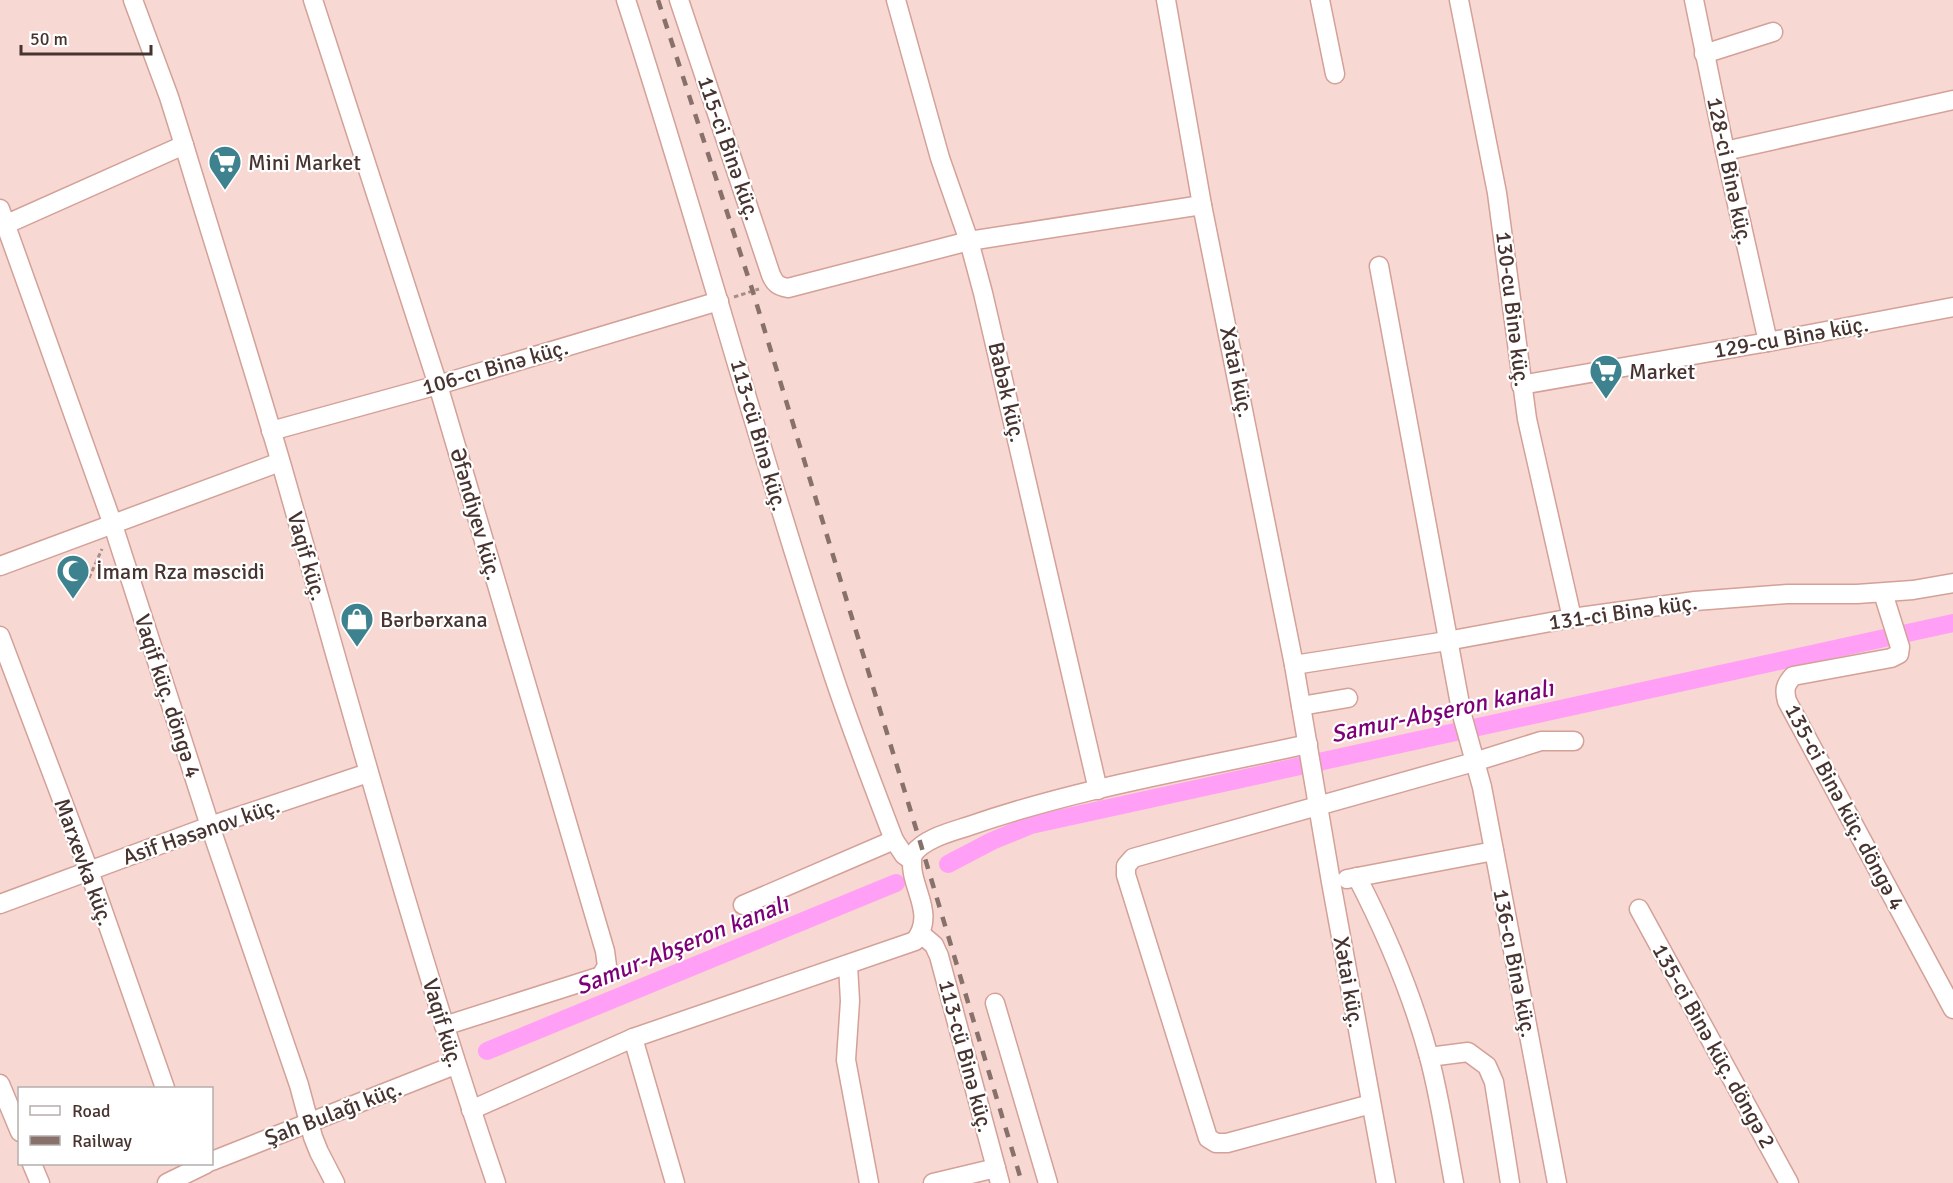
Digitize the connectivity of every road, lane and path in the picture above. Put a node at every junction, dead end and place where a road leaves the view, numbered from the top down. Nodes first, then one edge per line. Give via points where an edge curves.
1 (133, 0) edge
2 (313, 0) edge
3 (626, 0) edge
4 (679, 0) edge
5 (896, 0) edge
6 (1166, 0) edge
7 (1320, 0) edge
8 (1459, 0) edge
9 (1694, 0) edge
10 (1773, 32) dead end
11 (1704, 54) junction
12 (1335, 74) dead end
13 (1953, 100) edge
14 (184, 146) junction
15 (1725, 151) junction
16 (1202, 205) junction
17 (2, 220) edge
18 (969, 241) junction
19 (1379, 266) dead end
20 (781, 286) junction
21 (719, 301) junction
22 (1953, 307) edge
23 (1768, 342) junction
24 (438, 385) junction
25 (1521, 385) junction
26 (271, 431) junction
27 (280, 462) junction
28 (112, 525) junction
29 (0, 566) edge
30 (89, 578) dead end
31 (1953, 583) edge
32 (1883, 592) junction
33 (1572, 618) junction
34 (0, 636) edge
35 (1447, 641) junction
36 (1294, 665) junction
37 (1348, 698) dead end
38 (1301, 706) junction
39 (1574, 741) dead end
40 (1308, 744) junction
41 (1474, 762) junction
42 (368, 773) junction
43 (1098, 790) junction
44 (1319, 806) junction
45 (210, 826) junction
46 (894, 840) junction
47 (1494, 851) junction
48 (911, 860) junction
49 (89, 871) junction
50 (1357, 877) junction
51 (1331, 882) junction
52 (0, 904) edge
53 (743, 905) dead end
54 (1639, 909) dead end
55 (921, 934) junction
56 (848, 965) junction
57 (995, 1002) dead end
58 (1953, 1009) edge
59 (444, 1026) junction
60 (633, 1038) junction
61 (1429, 1057) junction
62 (455, 1065) junction
63 (0, 1084) edge
64 (164, 1087) edge
65 (1371, 1104) junction
66 (471, 1110) junction
67 (310, 1122) junction
68 (18, 1127) edge
69 (213, 1161) edge
70 (32, 1165) edge
71 (998, 1176) edge
72 (40, 1183) edge
73 (335, 1183) edge
74 (496, 1183) edge
75 (675, 1183) edge
76 (869, 1183) edge
77 (933, 1183) edge
78 (1048, 1183) edge
79 (1386, 1183) edge
80 (1454, 1183) edge
81 (1510, 1183) edge
82 (1557, 1183) edge
83 (1789, 1183) edge

1 - 14 street, Vaqif küç.
2 - 24 street, Əfəndiyev küç.
3 - 21 street, 113-cü Binə küç.
4 - 20 street, 115-ci Binə küç.
5 - 18 street, Babək küç. via 940,158
6 - 16 street, Xətai küç.
7 - 12 street
8 - 25 street, 130-cu Binə küç. via 1497,193
9 - 11 street, 128-ci Binə küç.
10 - 11 street
11 - 15 street, 128-ci Binə küç.
13 - 15 street
14 - 17 street
14 - 26 street, Vaqif küç.
15 - 23 street, 128-ci Binə küç.
16 - 18 street
16 - 36 street, Xətai küç.
17 - 28 street, Vaqif küç. döngə 4
18 - 20 street
18 - 43 street, Babək küç.
19 - 35 street, 136-cı Binə küç.
20 - 21 path
21 - 24 street, 106-cı Binə küç.
21 - 46 street, 113-cü Binə küç. via 827,657
22 - 23 street, 129-cu Binə küç.
23 - 25 street, 129-cu Binə küç.
24 - 26 street, 106-cı Binə küç.
24 - 59 street, Əfəndiyev küç. via 607,966 601,976
25 - 33 street, 130-cu Binə küç.
26 - 27 street, Vaqif küç.
27 - 28 street
27 - 42 street, Vaqif küç.
28 - 29 street
28 - 30 path
28 - 45 street, Vaqif küç. döngə 4
31 - 32 street, 131-ci Binə küç.
32 - 33 street, 131-ci Binə küç. via 1749,595
32 - 58 street, 135-ci Binə küç. döngə 4 via 1899,654 1793,676 1785,691
33 - 35 street, 131-ci Binə küç.
34 - 49 street, Marxevka küç.
35 - 36 street, 131-ci Binə küç.
35 - 41 street, 136-cı Binə küç.
36 - 38 street, Xətai küç.
37 - 38 street
38 - 40 street, Xətai küç.
39 - 41 street via 1541,741
40 - 43 street
40 - 44 street, Xətai küç.
41 - 44 street
41 - 47 street, 136-cı Binə küç.
42 - 45 street, Asif Həsənov küç.
42 - 59 street, Vaqif küç.
43 - 48 street via 961,828 921,845
44 - 51 street, Xətai küç.
44 - 65 street via 1133,858 1126,866 1126,875 1208,1138 1227,1143
45 - 49 street, Asif Həsənov küç.
45 - 67 street, Vaqif küç. döngə 4
46 - 48 street, 113-cü Binə küç.
46 - 53 street
47 - 50 street
47 - 82 street, 136-cı Binə küç.
48 - 55 street via 924,916
49 - 52 street, Asif Həsənov küç.
49 - 64 street, Marxevka küç.
50 - 51 street
50 - 61 street via 1396,957
51 - 65 street, Xətai küç.
54 - 83 street, 135-ci Binə küç. döngə 2
55 - 56 street via 905,946
55 - 71 street, 113-cü Binə küç. via 934,945 939,956
56 - 60 street
56 - 76 street via 846,1060
57 - 78 street
59 - 62 street, Vaqif küç.
60 - 66 street
60 - 75 street
61 - 80 street
61 - 81 street via 1468,1052 1487,1066 1494,1082
62 - 66 street, Vaqif küç.
62 - 67 street, Şah Bulağı küç.
63 - 68 street
65 - 79 street, Xətai küç.
66 - 74 street, Vaqif küç.
67 - 69 street, Şah Bulağı küç.
67 - 73 street, Vaqif küç. döngə 4 via 319,1152
70 - 72 street
71 - 77 street

